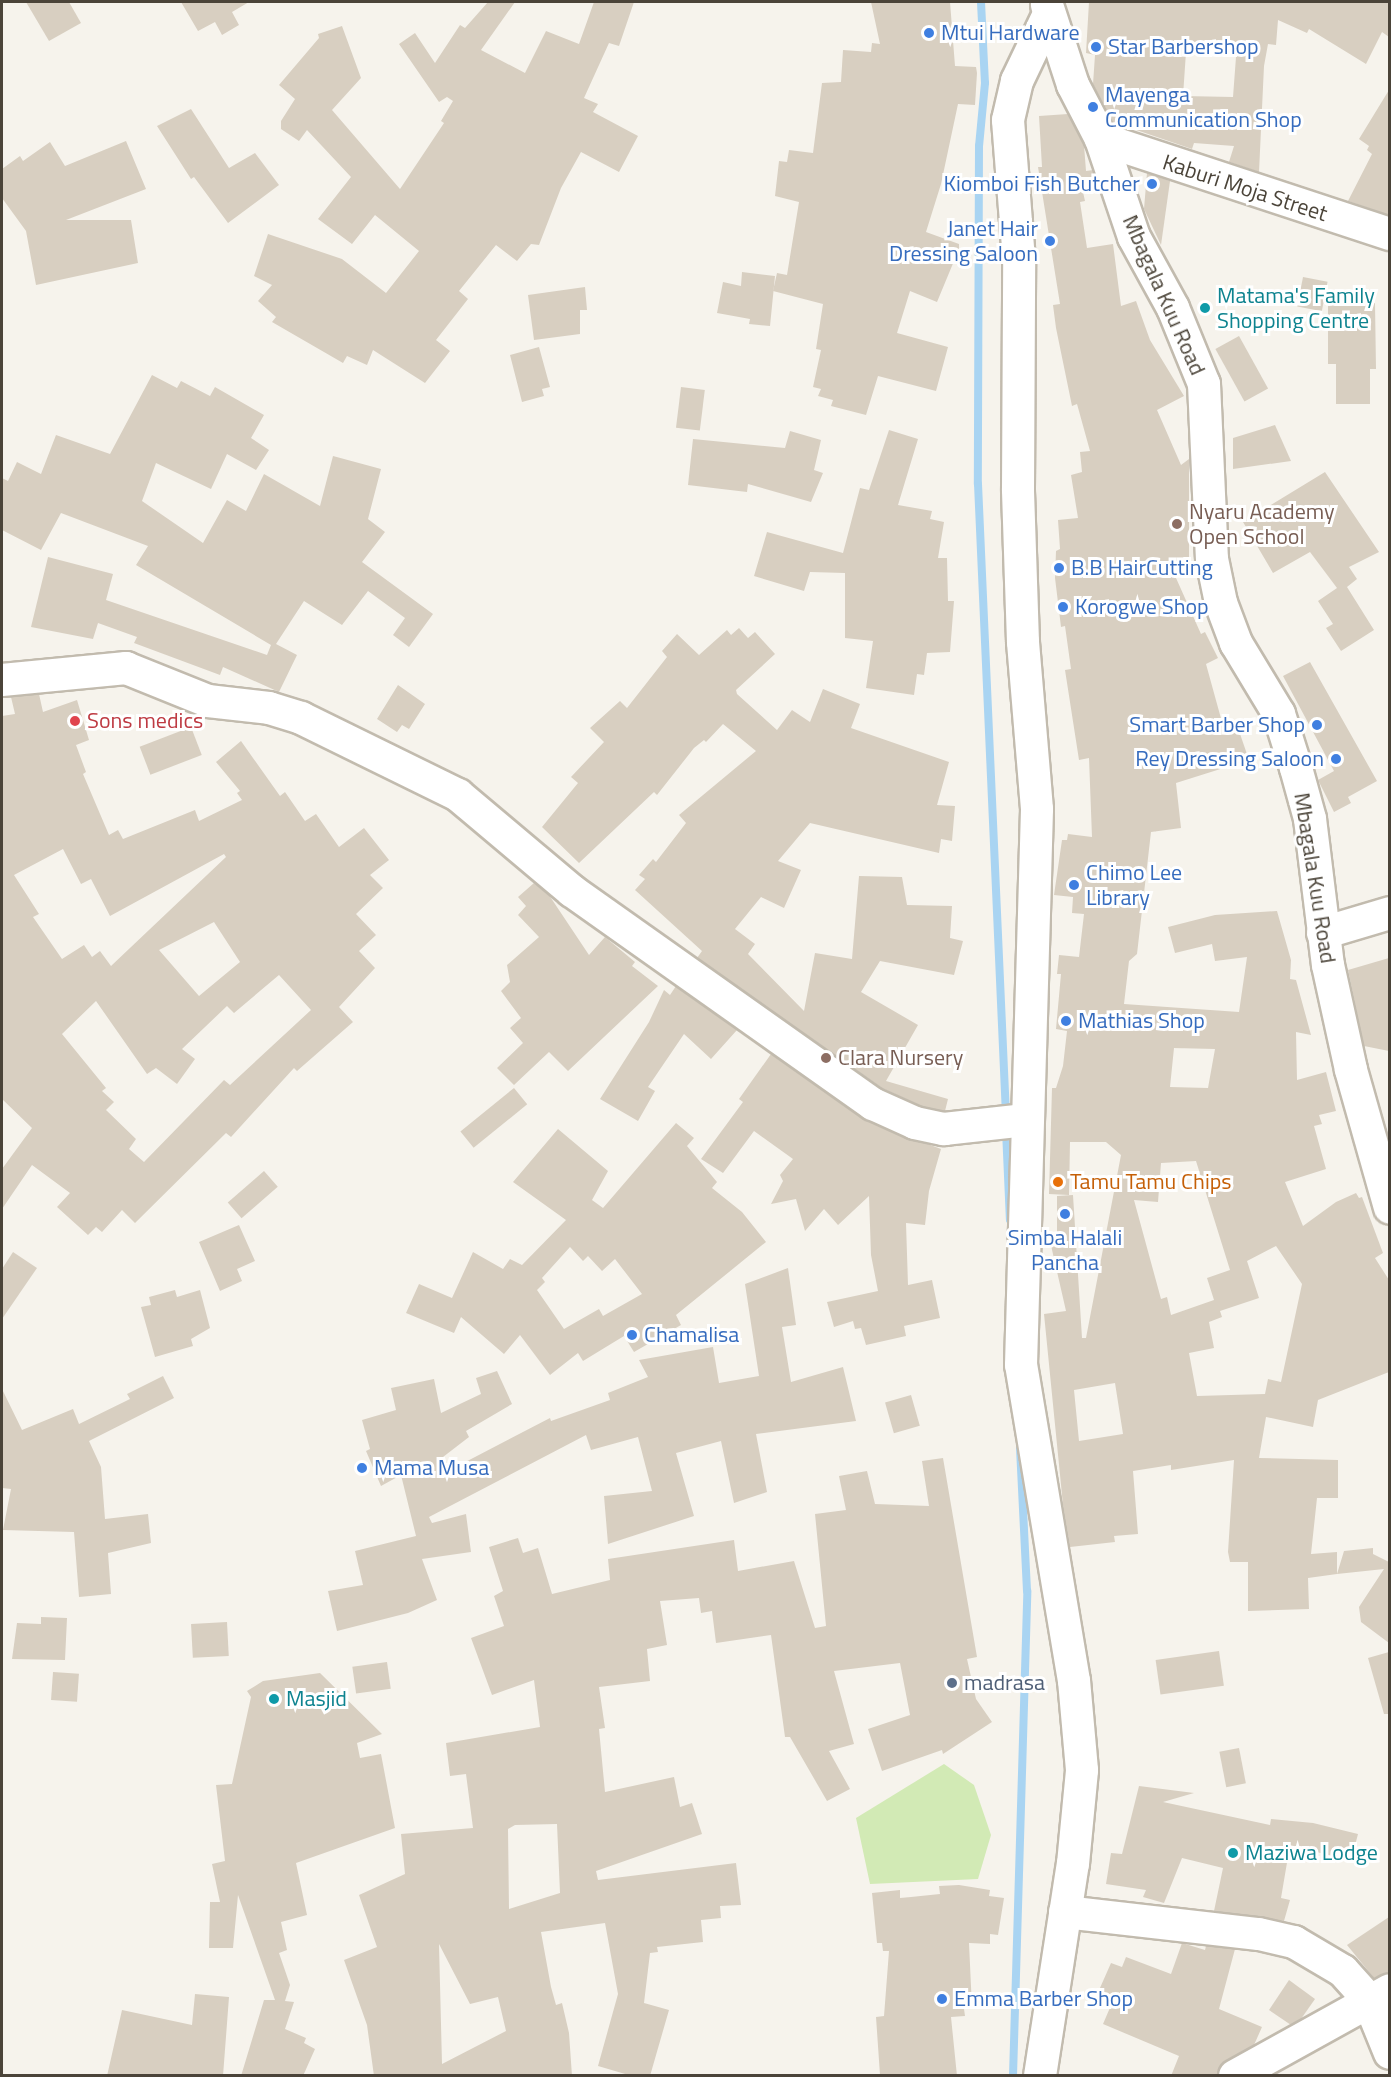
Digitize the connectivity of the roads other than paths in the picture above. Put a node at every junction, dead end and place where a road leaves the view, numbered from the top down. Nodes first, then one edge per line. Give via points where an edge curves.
1 (1048, 9) edge
2 (1101, 139) junction
3 (1389, 234) edge
4 (2, 680) edge
5 (1389, 913) edge
6 (1323, 933) junction
7 (1026, 1120) junction
8 (1389, 1208) edge
9 (1065, 1912) junction
10 (1379, 1995) edge
11 (1389, 2053) edge
12 (1040, 2076) edge
13 (1234, 2076) edge

1 - 2 street, Mbagala Kuu Road via 1073,85
1 - 7 street via 1017,81 1008,120 1019,260 1018,489 1023,642 1037,809
2 - 3 street, Kaburi Moja Street
2 - 6 street, Mbagala Kuu Road via 1134,237 1173,308 1204,384 1212,559 1221,603 1236,643 1279,714 1293,757 1310,819
4 - 7 street via 104,667 126,668 207,701 268,708 301,718 458,795 572,891 873,1104 915,1123 944,1129
5 - 6 street
6 - 8 street, Mbagala Kuu Road via 1351,1070
7 - 9 street via 1021,1365 1074,1681 1082,1770
9 - 10 street via 1259,1934 1294,1942
9 - 12 street
10 - 11 street
10 - 13 street

